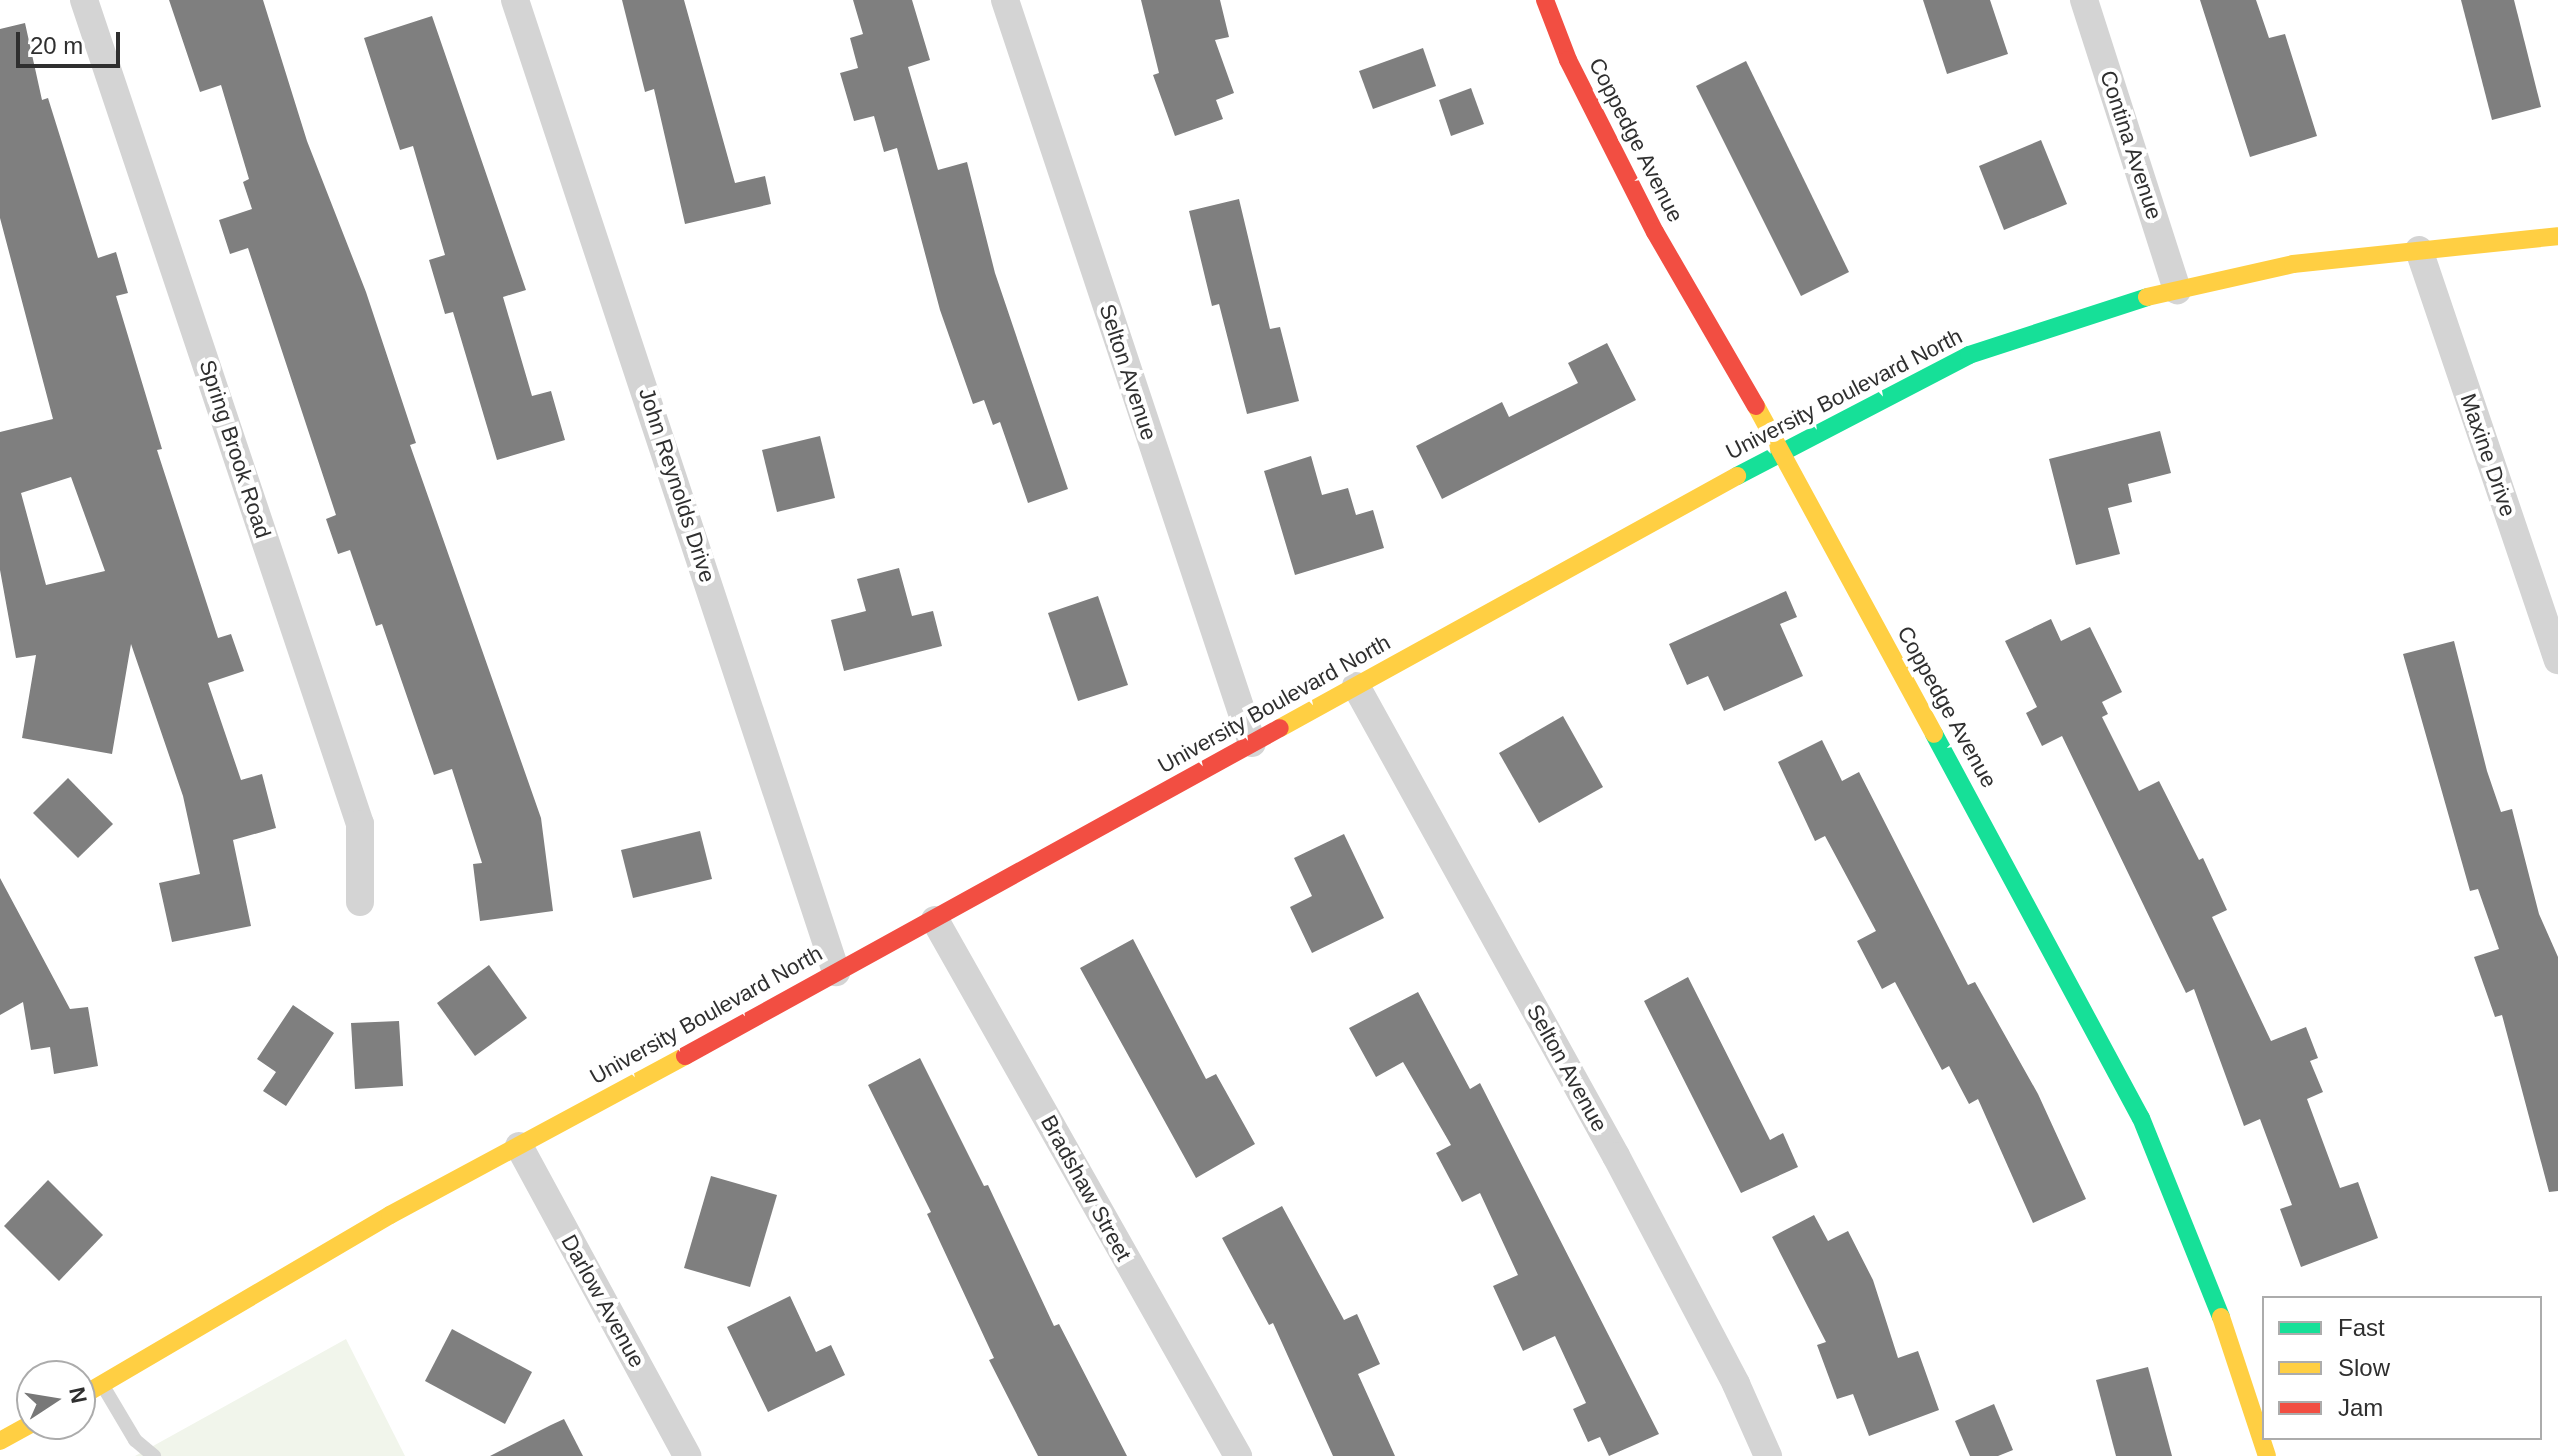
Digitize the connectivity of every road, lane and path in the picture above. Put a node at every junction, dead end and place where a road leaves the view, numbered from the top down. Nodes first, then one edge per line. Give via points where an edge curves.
1 (84, 0) edge
2 (515, 0) edge
3 (1005, 0) edge
4 (1545, 0) edge
5 (2084, 0) edge
6 (2558, 236) edge
7 (2419, 250) junction
8 (2177, 290) junction
9 (1781, 450) junction
10 (2558, 660) edge
11 (1356, 686) junction
12 (1252, 743) junction
13 (360, 902) dead end
14 (935, 920) junction
15 (836, 972) junction
16 (519, 1146) junction
17 (102, 1385) junction
18 (96, 1388) edge
19 (154, 1456) edge
20 (687, 1456) edge
21 (1238, 1456) edge
22 (1768, 1456) edge
23 (2267, 1456) edge

1 - 13 street, Spring Brook Road via 360,824
2 - 15 street, John Reynolds Drive
3 - 12 street, Selton Avenue
4 - 9 street, Coppedge Avenue via 1568,60 1655,232
5 - 8 street, Contina Avenue
6 - 7 street, University Boulevard North
7 - 8 street, University Boulevard North via 2293,264
7 - 10 street, Maxine Drive
8 - 9 street, University Boulevard North via 2114,305 1969,355
9 - 11 street, University Boulevard North
9 - 23 street, Coppedge Avenue via 2141,1118 2229,1336
11 - 12 street, University Boulevard North
11 - 22 street, Selton Avenue via 1616,1156
12 - 14 street, University Boulevard North
14 - 15 street, University Boulevard North
14 - 21 street, Bradshaw Street
15 - 16 street, University Boulevard North
16 - 17 street, University Boulevard North via 390,1215
16 - 20 street, Darlow Avenue
17 - 18 street, University Boulevard North
17 - 19 lane via 135,1440

